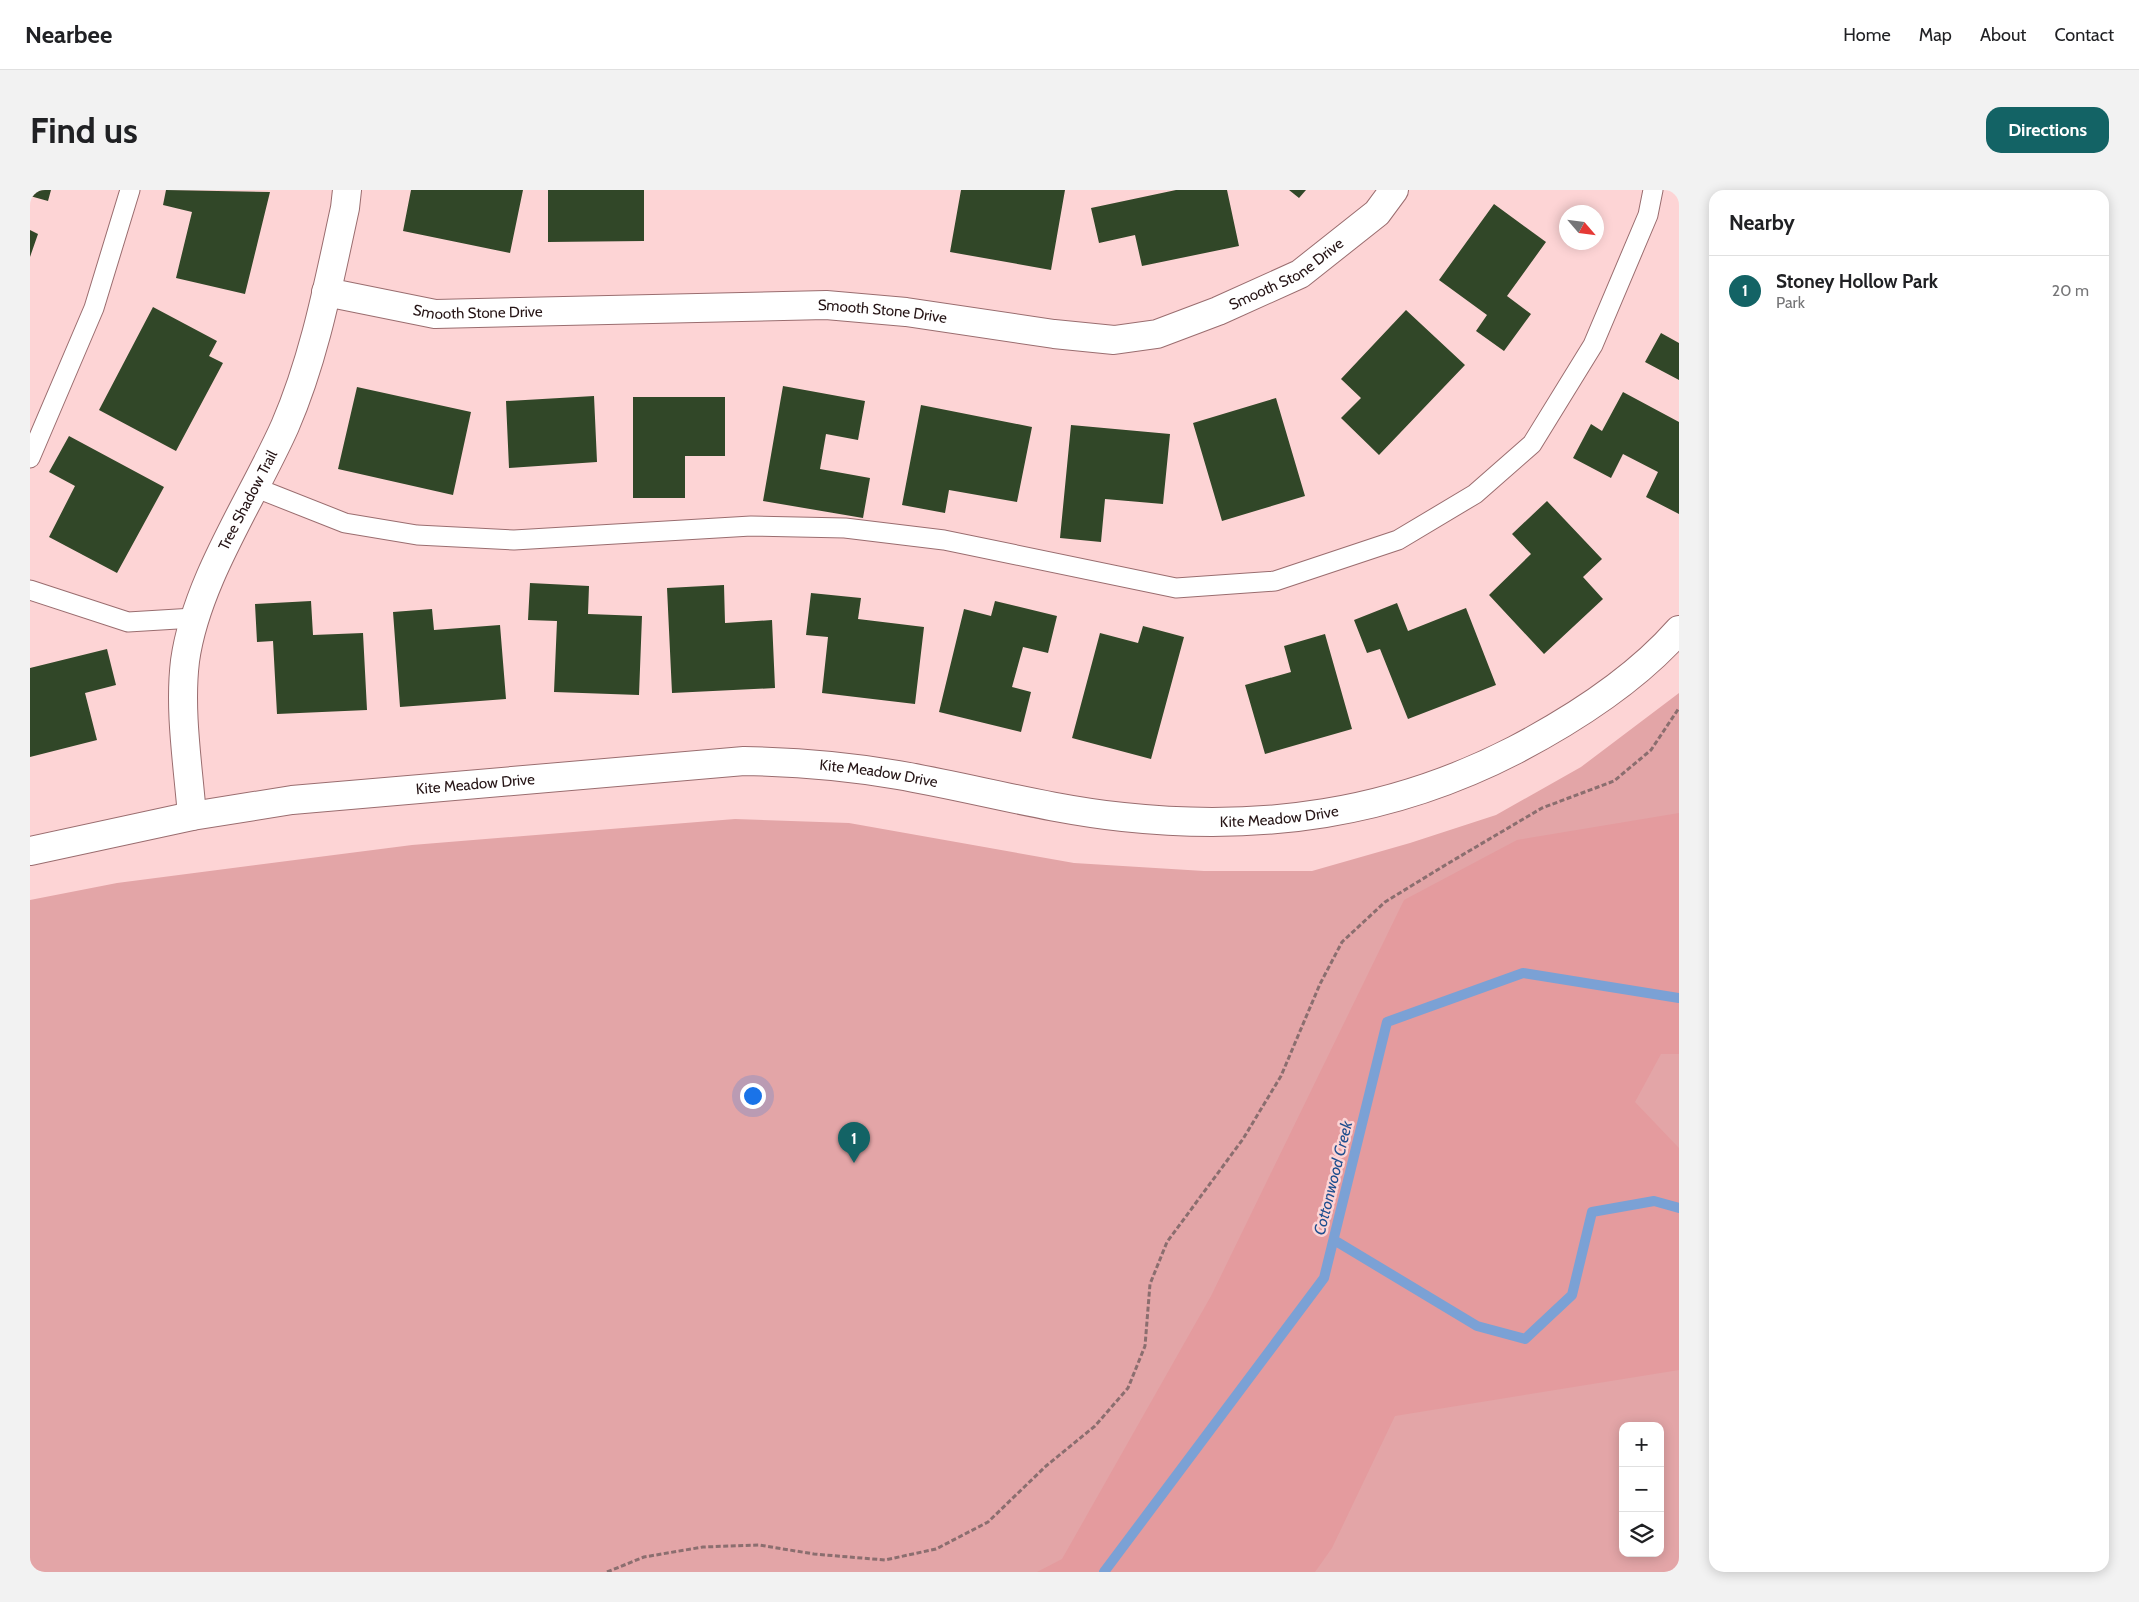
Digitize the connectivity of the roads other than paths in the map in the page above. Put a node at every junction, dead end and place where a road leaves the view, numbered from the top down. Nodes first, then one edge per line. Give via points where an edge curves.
1 (130, 190) edge
2 (347, 190) edge
3 (1394, 190) edge
4 (1653, 190) edge
5 (326, 292) junction
6 (30, 458) edge
7 (254, 487) junction
8 (30, 590) edge
9 (194, 618) junction
10 (1679, 630) edge
11 (192, 816) junction
12 (30, 851) edge

1 - 6 lane via 94,308
2 - 5 street, Tree Shadow Trail
3 - 5 street, Smooth Stone Drive via 1377,213 1300,274 1157,334 1114,340 906,312 826,305 435,314
4 - 7 lane via 1648,216 1593,345 1532,444 1475,494 1398,540 1275,581 1176,588 944,540 845,528 751,526 514,540 417,535 345,523
5 - 7 street, Tree Shadow Trail via 314,343 285,425
7 - 9 street, Tree Shadow Trail
8 - 9 lane via 128,622
9 - 11 street, Tree Shadow Trail via 185,661 184,700
10 - 11 street, Kite Meadow Drive via 1647,661 1583,711 1540,737 1425,790 1374,805 1321,815 1256,821 1182,822 1122,817 843,767 744,761 292,800
11 - 12 street, Kite Meadow Drive

